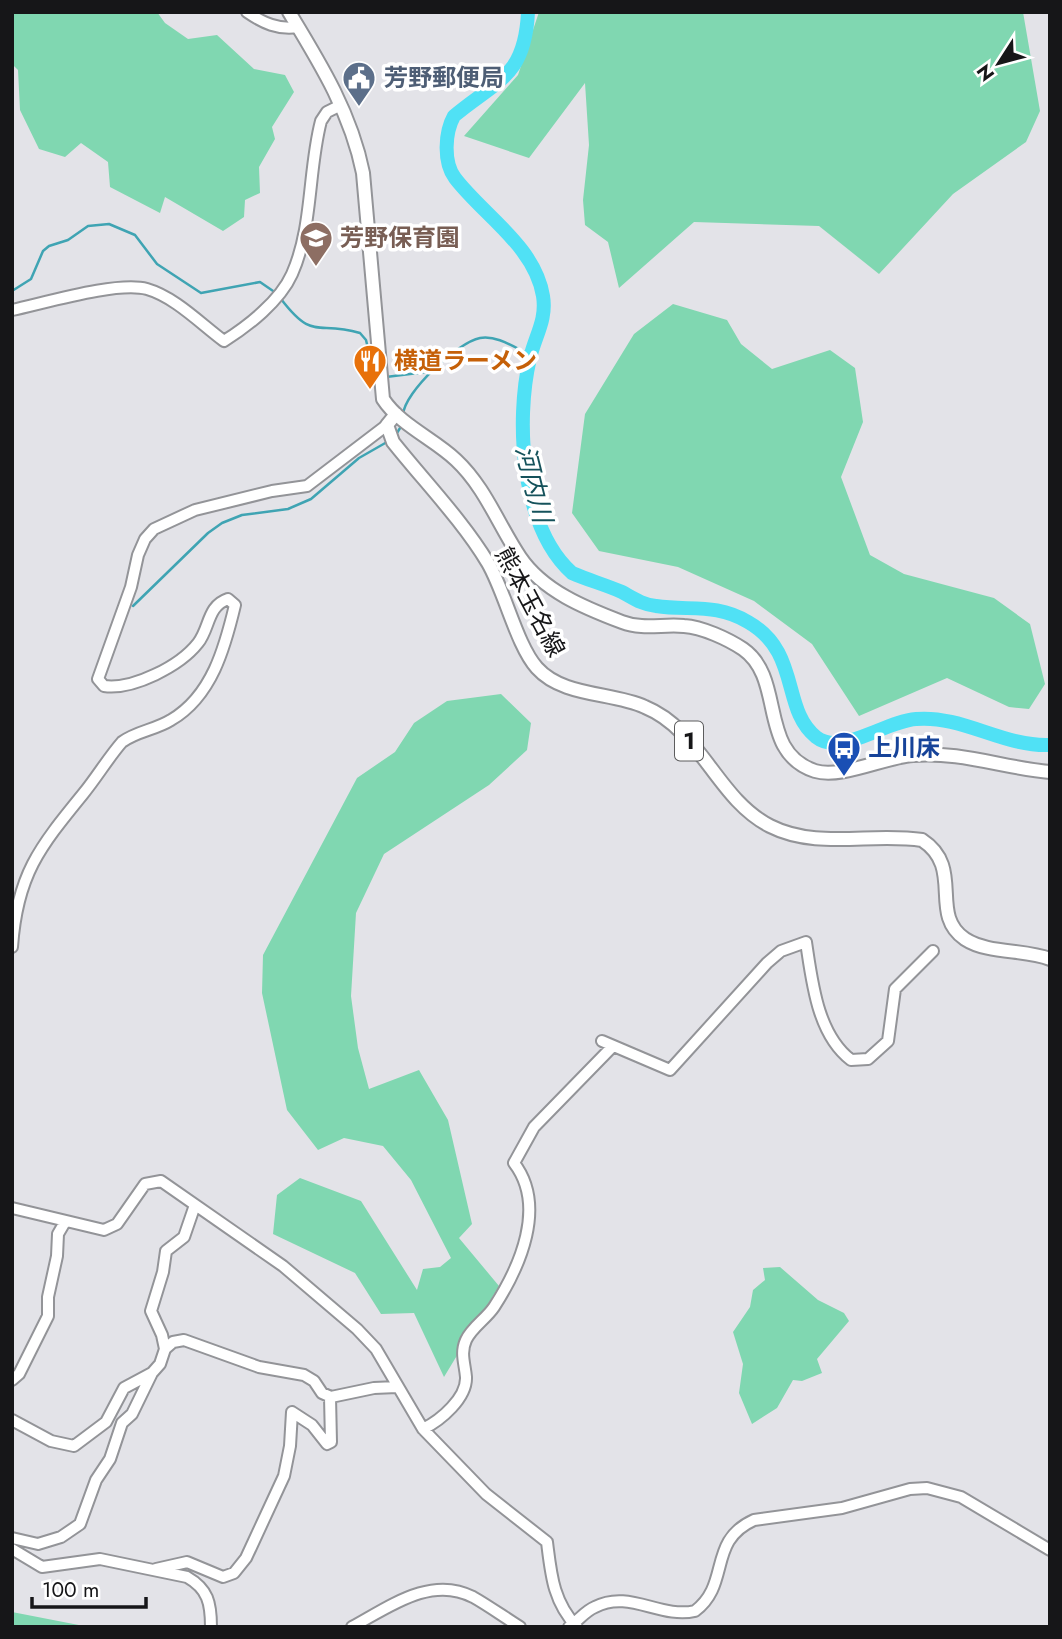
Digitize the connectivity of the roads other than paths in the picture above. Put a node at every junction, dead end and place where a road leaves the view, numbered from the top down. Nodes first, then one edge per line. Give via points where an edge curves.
1 (247, 12) edge
2 (289, 12) edge
3 (298, 27) junction
4 (341, 104) junction
5 (12, 310) edge
6 (396, 414) junction
7 (387, 425) junction
8 (1050, 772) edge
9 (12, 947) edge
10 (933, 951) dead end
11 (1050, 959) edge
12 (195, 1205) junction
13 (12, 1208) edge
14 (65, 1222) junction
15 (164, 1349) junction
16 (152, 1373) junction
17 (12, 1380) edge
18 (397, 1387) junction
19 (330, 1397) junction
20 (12, 1420) edge
21 (423, 1429) junction
22 (12, 1538) edge
23 (12, 1549) edge
24 (1050, 1550) edge
25 (156, 1569) junction
26 (573, 1626) edge
27 (211, 1627) edge
28 (352, 1627) edge
29 (520, 1627) edge

1 - 3 street via 261,22 286,29
2 - 3 main road
3 - 4 main road
4 - 5 street via 321,121 292,275 240,331 224,341 148,289 116,288
4 - 6 main road via 363,173 380,387 383,399
6 - 7 main road
6 - 8 main road via 456,460 522,560 551,588 622,622 642,627 689,626 752,656 764,680 780,741 787,753 805,766 831,774 895,757 939,754
7 - 9 street via 307,486 195,510 163,522 145,539 98,679 104,686 117,688 173,664 199,642 213,608 228,598 235,605 222,657 186,709 122,742 57,824 31,863 20,893
7 - 11 main road, 熊本玉名線 / 1 via 393,442 486,560 529,654 546,675 560,684 646,707 668,720 739,802 771,826 807,837 922,840 935,848 942,860 949,916 958,933 988,947
10 - 21 street via 895,989 888,1041 868,1059 851,1060 827,1028 812,982 806,942 780,951 767,963 670,1070 607,1044 534,1127 514,1163 525,1181 530,1211 514,1272 495,1306 467,1337 463,1391
12 - 14 street via 156,1180 145,1184 111,1228
12 - 15 street via 184,1237 166,1251 152,1304
12 - 18 street via 283,1266 357,1328 376,1349
13 - 14 street
14 - 17 street via 58,1234 48,1316
15 - 16 street
15 - 19 street via 184,1340 258,1367 304,1375
16 - 20 street via 124,1388 100,1430 74,1446 51,1441
16 - 22 street via 132,1414 122,1423 80,1524 38,1545
18 - 19 street
18 - 21 street
19 - 25 street via 331,1442 327,1444 312,1425 292,1412 284,1476 260,1531 234,1573 223,1577 187,1562
21 - 26 street via 486,1494 547,1542 553,1588
23 - 25 street via 42,1567 100,1559
24 - 26 street via 961,1497 936,1489 910,1489 842,1508 754,1520 741,1526 724,1546 713,1592 695,1611 671,1613 612,1600 593,1607
25 - 27 street via 198,1583 210,1599
28 - 29 street via 435,1589 472,1597

